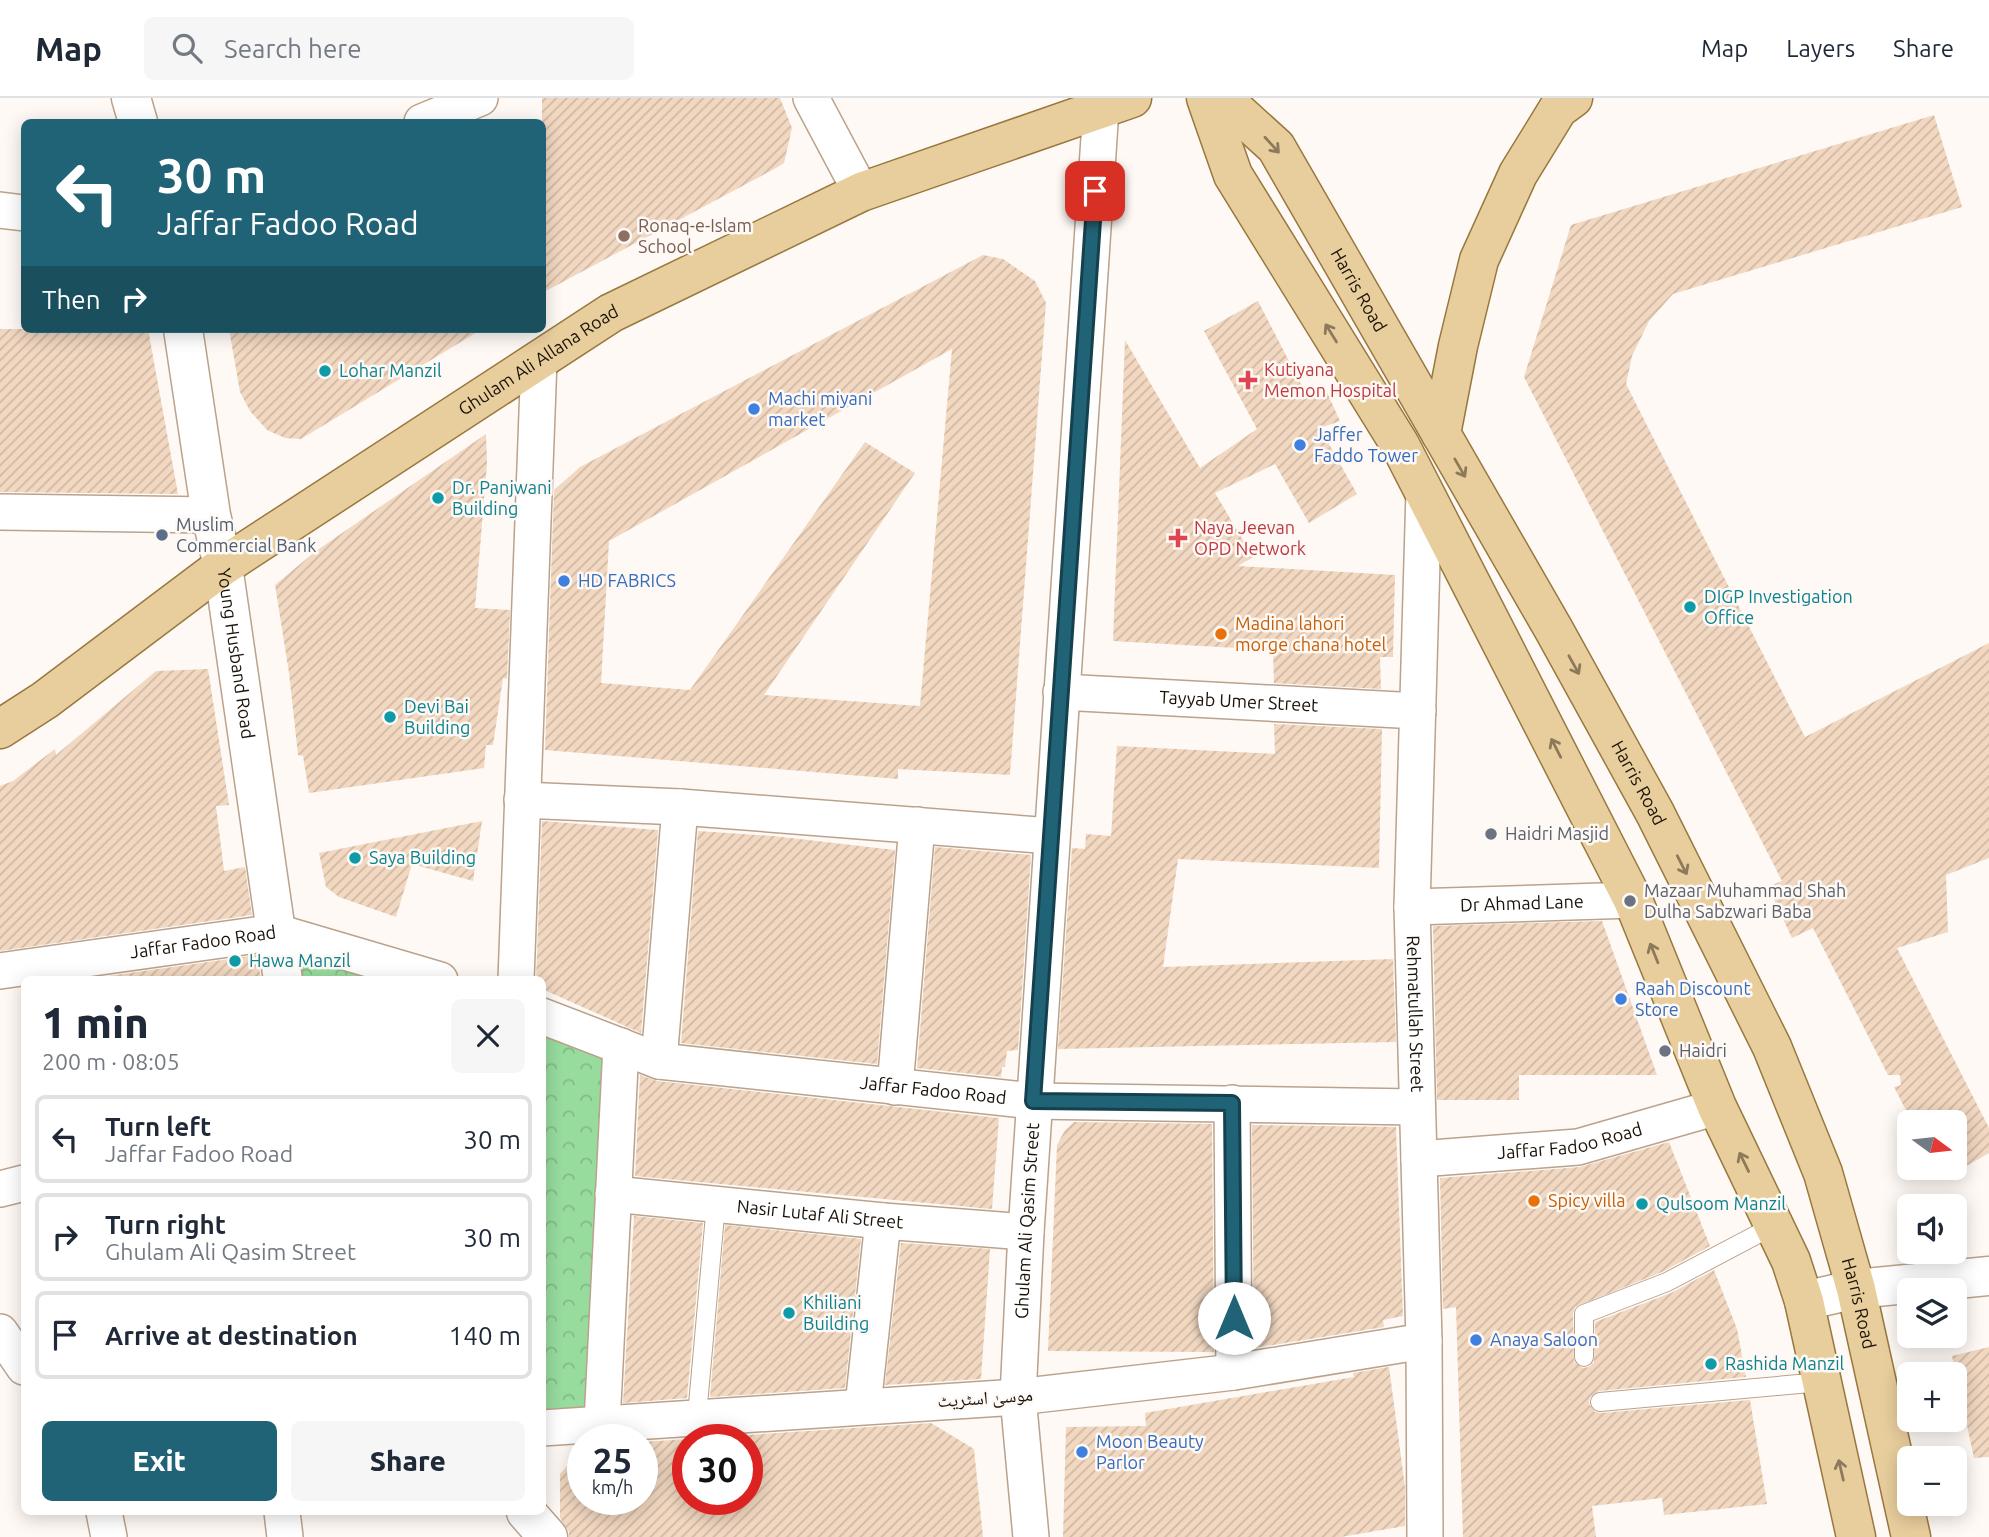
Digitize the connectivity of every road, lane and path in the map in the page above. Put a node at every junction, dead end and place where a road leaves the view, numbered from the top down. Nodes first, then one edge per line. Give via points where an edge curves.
1 (131, 98) edge
2 (480, 98) edge
3 (811, 98) edge
4 (1206, 98) edge
5 (1222, 98) edge
6 (1573, 98) edge
7 (1116, 103) edge
8 (137, 119) edge
9 (429, 119) edge
10 (860, 192) junction
11 (0, 210) edge
12 (21, 212) edge
13 (184, 333) edge
14 (539, 359) junction
15 (1441, 434) junction
16 (1424, 491) junction
17 (0, 512) edge
18 (212, 515) junction
19 (223, 566) junction
20 (1061, 692) junction
21 (1418, 711) junction
22 (0, 729) edge
23 (522, 800) junction
24 (680, 807) junction
25 (917, 825) junction
26 (1051, 836) junction
27 (1633, 900) junction
28 (1412, 907) junction
29 (277, 932) junction
30 (139, 966) edge
31 (0, 971) edge
32 (283, 976) edge
33 (426, 976) edge
34 (516, 976) edge
35 (546, 1018) edge
36 (621, 1046) junction
37 (659, 1061) junction
38 (895, 1087) junction
39 (1033, 1101) junction
40 (1232, 1103) junction
41 (1416, 1107) junction
42 (1717, 1107) junction
43 (1419, 1159) junction
44 (21, 1184) edge
45 (0, 1189) edge
46 (613, 1194) junction
47 (716, 1204) junction
48 (884, 1221) junction
49 (1775, 1226) junction
50 (1026, 1232) junction
51 (1989, 1276) edge
52 (1856, 1289) junction
53 (1804, 1300) junction
54 (0, 1332) edge
55 (1424, 1341) junction
56 (1584, 1357) dead end
57 (21, 1363) edge
58 (1234, 1372) junction
59 (1821, 1382) junction
60 (1018, 1397) junction
61 (1600, 1402) dead end
62 (863, 1406) junction
63 (697, 1416) junction
64 (602, 1424) joint
65 (567, 1426) edge
66 (546, 1428) edge
67 (105, 1515) edge
68 (282, 1515) edge
69 (529, 1515) edge
70 (109, 1537) edge
71 (285, 1537) edge
72 (548, 1537) edge
73 (1031, 1537) edge
74 (1425, 1537) edge
75 (1856, 1537) edge
76 (1911, 1537) edge

1 - 8 street
2 - 9 street
3 - 10 street
16 -> 4 main road via 1233,175
5 -> 15 main road, Harris Road via 1276,147
6 - 15 main road via 1558,109 1518,174 1479,260
7 - 10 main road, Ghulam Ali Allana Road
7 - 20 street, Ghulam Ali Qasim Street
10 - 14 main road, Ghulam Ali Allana Road via 611,313
11 - 12 street
13 - 18 street, Young Husband Road
14 - 19 main road, Ghulam Ali Allana Road
14 - 23 street
15 -> 52 main road, Harris Road via 1649,801 1726,951 1772,1047 1823,1173
16 - 21 street, Rehmatullah Street
27 -> 16 main road
17 - 18 street
18 - 19 street, Young Husband Road
19 - 22 main road, Ghulam Ali Allana Road
19 - 29 street, Young Husband Road
20 - 21 street, Tayyab Umer Street
20 - 26 street, Ghulam Ali Qasim Street
21 - 28 street, Rehmatullah Street
23 - 24 street
23 - 34 street
24 - 25 street
24 - 37 street
25 - 26 street
25 - 38 street
26 - 39 street, Ghulam Ali Qasim Street
27 - 28 street, Dr Ahmad Lane
42 -> 27 main road
28 - 41 street, Rehmatullah Street
29 - 30 street, Jaffar Fadoo Road
29 - 32 street, Young Husband Road
29 - 33 street, Jaffar Fadoo Road
30 - 31 street, Jaffar Fadoo Road
35 - 36 street, Jaffar Fadoo Road
36 - 37 street, Jaffar Fadoo Road
36 - 46 street
37 - 38 street, Jaffar Fadoo Road
38 - 39 street, Jaffar Fadoo Road
39 - 40 street, Jaffar Fadoo Road
39 - 50 street, Ghulam Ali Qasim Street
40 - 41 street, Jaffar Fadoo Road
40 - 58 street
41 - 43 street, Rehmatullah Street
42 - 43 street, Jaffar Fadoo Road via 1578,1147
49 -> 42 main road
43 - 55 street, Rehmatullah Street
44 - 45 street
46 - 47 street, Nasir Lutaf Ali Street
46 - 64 street
47 - 48 street, Nasir Lutaf Ali Street
47 - 63 lane
48 - 50 street, Nasir Lutaf Ali Street
48 - 62 street
49 - 53 main road
49 - 56 lane via 1667,1283 1584,1314
50 - 60 street, Ghulam Ali Qasim Street
51 - 52 street
52 - 53 street
52 - 76 main road, Harris Road
53 - 59 main road
54 - 57 street
55 - 58 street, موسیٰ اسٹریٹ
55 - 74 street, Rehmatullah Street
58 - 60 street, موسیٰ اسٹریٹ
59 - 61 lane
75 -> 59 main road
60 - 62 street, موسیٰ اسٹریٹ
60 - 73 street, Ghulam Ali Qasim Street
62 - 63 street, موسیٰ اسٹریٹ
63 - 64 street, موسیٰ اسٹریٹ
65 - 66 street, موسیٰ اسٹریٹ
67 - 70 street
68 - 71 street
69 - 72 street

